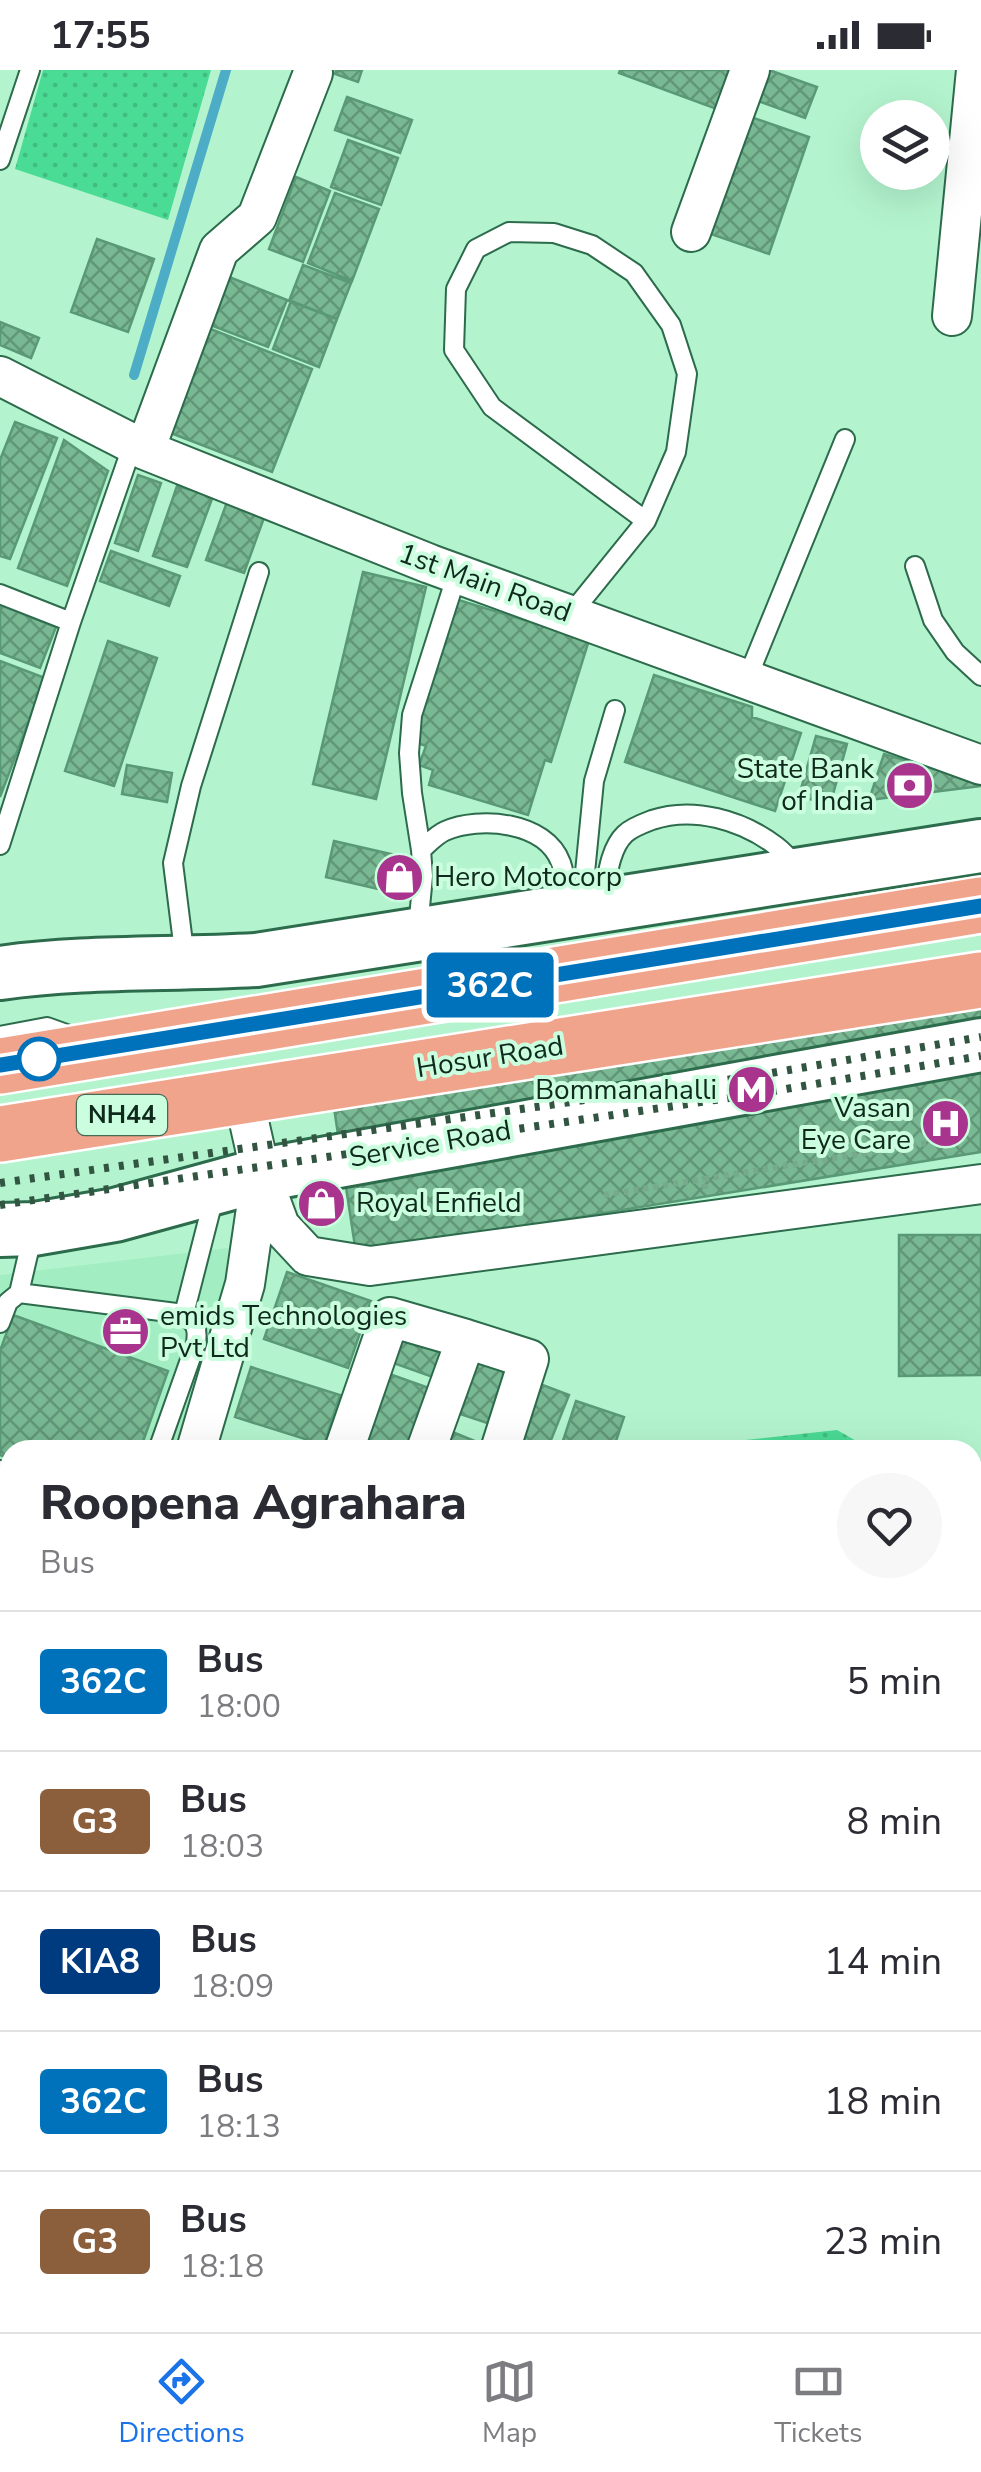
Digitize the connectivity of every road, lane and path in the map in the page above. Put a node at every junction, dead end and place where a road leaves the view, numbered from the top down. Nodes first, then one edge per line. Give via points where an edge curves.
1 (30, 70) edge
2 (750, 70) edge
3 (976, 70) edge
4 (313, 74) dead end
5 (0, 160) edge
6 (691, 232) dead end
7 (952, 316) dead end
8 (0, 376) edge
9 (845, 439) dead end
10 (139, 447) junction
11 (646, 521) junction
12 (915, 566) dead end
13 (258, 572) dead end
14 (457, 574) junction
15 (0, 594) edge
16 (570, 615) junction
17 (71, 622) junction
18 (981, 676) edge
19 (746, 679) junction
20 (614, 710) dead end
21 (981, 764) edge
22 (0, 845) edge
23 (981, 846) edge
24 (420, 850) junction
25 (804, 874) junction
26 (981, 906) edge
27 (584, 908) junction
28 (418, 934) junction
29 (185, 964) junction
30 (0, 973) edge
31 (981, 980) edge
32 (0, 1036) edge
33 (981, 1045) edge
34 (108, 1048) junction
35 (0, 1066) edge
36 (244, 1096) junction
37 (0, 1134) edge
38 (959, 1138) dead end
39 (764, 1169) dead end
40 (704, 1179) dead end
41 (238, 1181) junction
42 (981, 1184) edge
43 (648, 1188) dead end
44 (17, 1230) edge
45 (19, 1293) junction
46 (184, 1314) junction
47 (0, 1324) edge
48 (466, 1339) junction
49 (162, 1440) edge
50 (199, 1440) edge
51 (347, 1440) edge
52 (430, 1440) edge
53 (503, 1440) edge

1 - 5 lane
2 - 6 street
3 - 7 street
4 - 10 street via 256,217 219,250
8 - 10 street, 1st Main Road
9 - 19 lane
10 - 14 street, 1st Main Road
10 - 17 lane
11 - 11 lane via 676,452 687,374 671,325 634,273 592,245 510,232 476,250 456,290 454,350 492,406
11 - 16 lane
12 - 18 lane via 932,620
13 - 29 lane via 173,863
14 - 16 street, 1st Main Road
14 - 24 lane via 412,715 409,753
15 - 17 lane
16 - 19 street, 1st Main Road
17 - 22 lane
19 - 21 street, 1st Main Road
20 - 27 lane via 594,781
23 - 25 street
24 - 27 lane via 441,832 463,825 509,824 552,848
24 - 28 lane
25 - 27 street
25 - 27 lane via 778,847 734,824 672,813 624,834
26 - 34 highway
27 - 28 street
28 - 29 street via 256,960
29 - 30 street
31 - 36 highway, Hosur Road / NH44
32 - 34 lane via 48,1028
33 - 41 street, Service Road
34 - 35 highway
36 - 37 highway, Hosur Road / NH44
36 - 41 street
38 - 39 path
40 - 43 path
41 - 42 street via 308,1256 370,1266
41 - 44 street, Service Road via 115,1215
41 - 46 lane
41 - 50 street via 246,1284
44 - 45 lane
45 - 46 lane
45 - 47 lane
46 - 49 lane via 198,1329 196,1343
48 - 51 street via 390,1317
48 - 52 street
48 - 53 street via 529,1359

